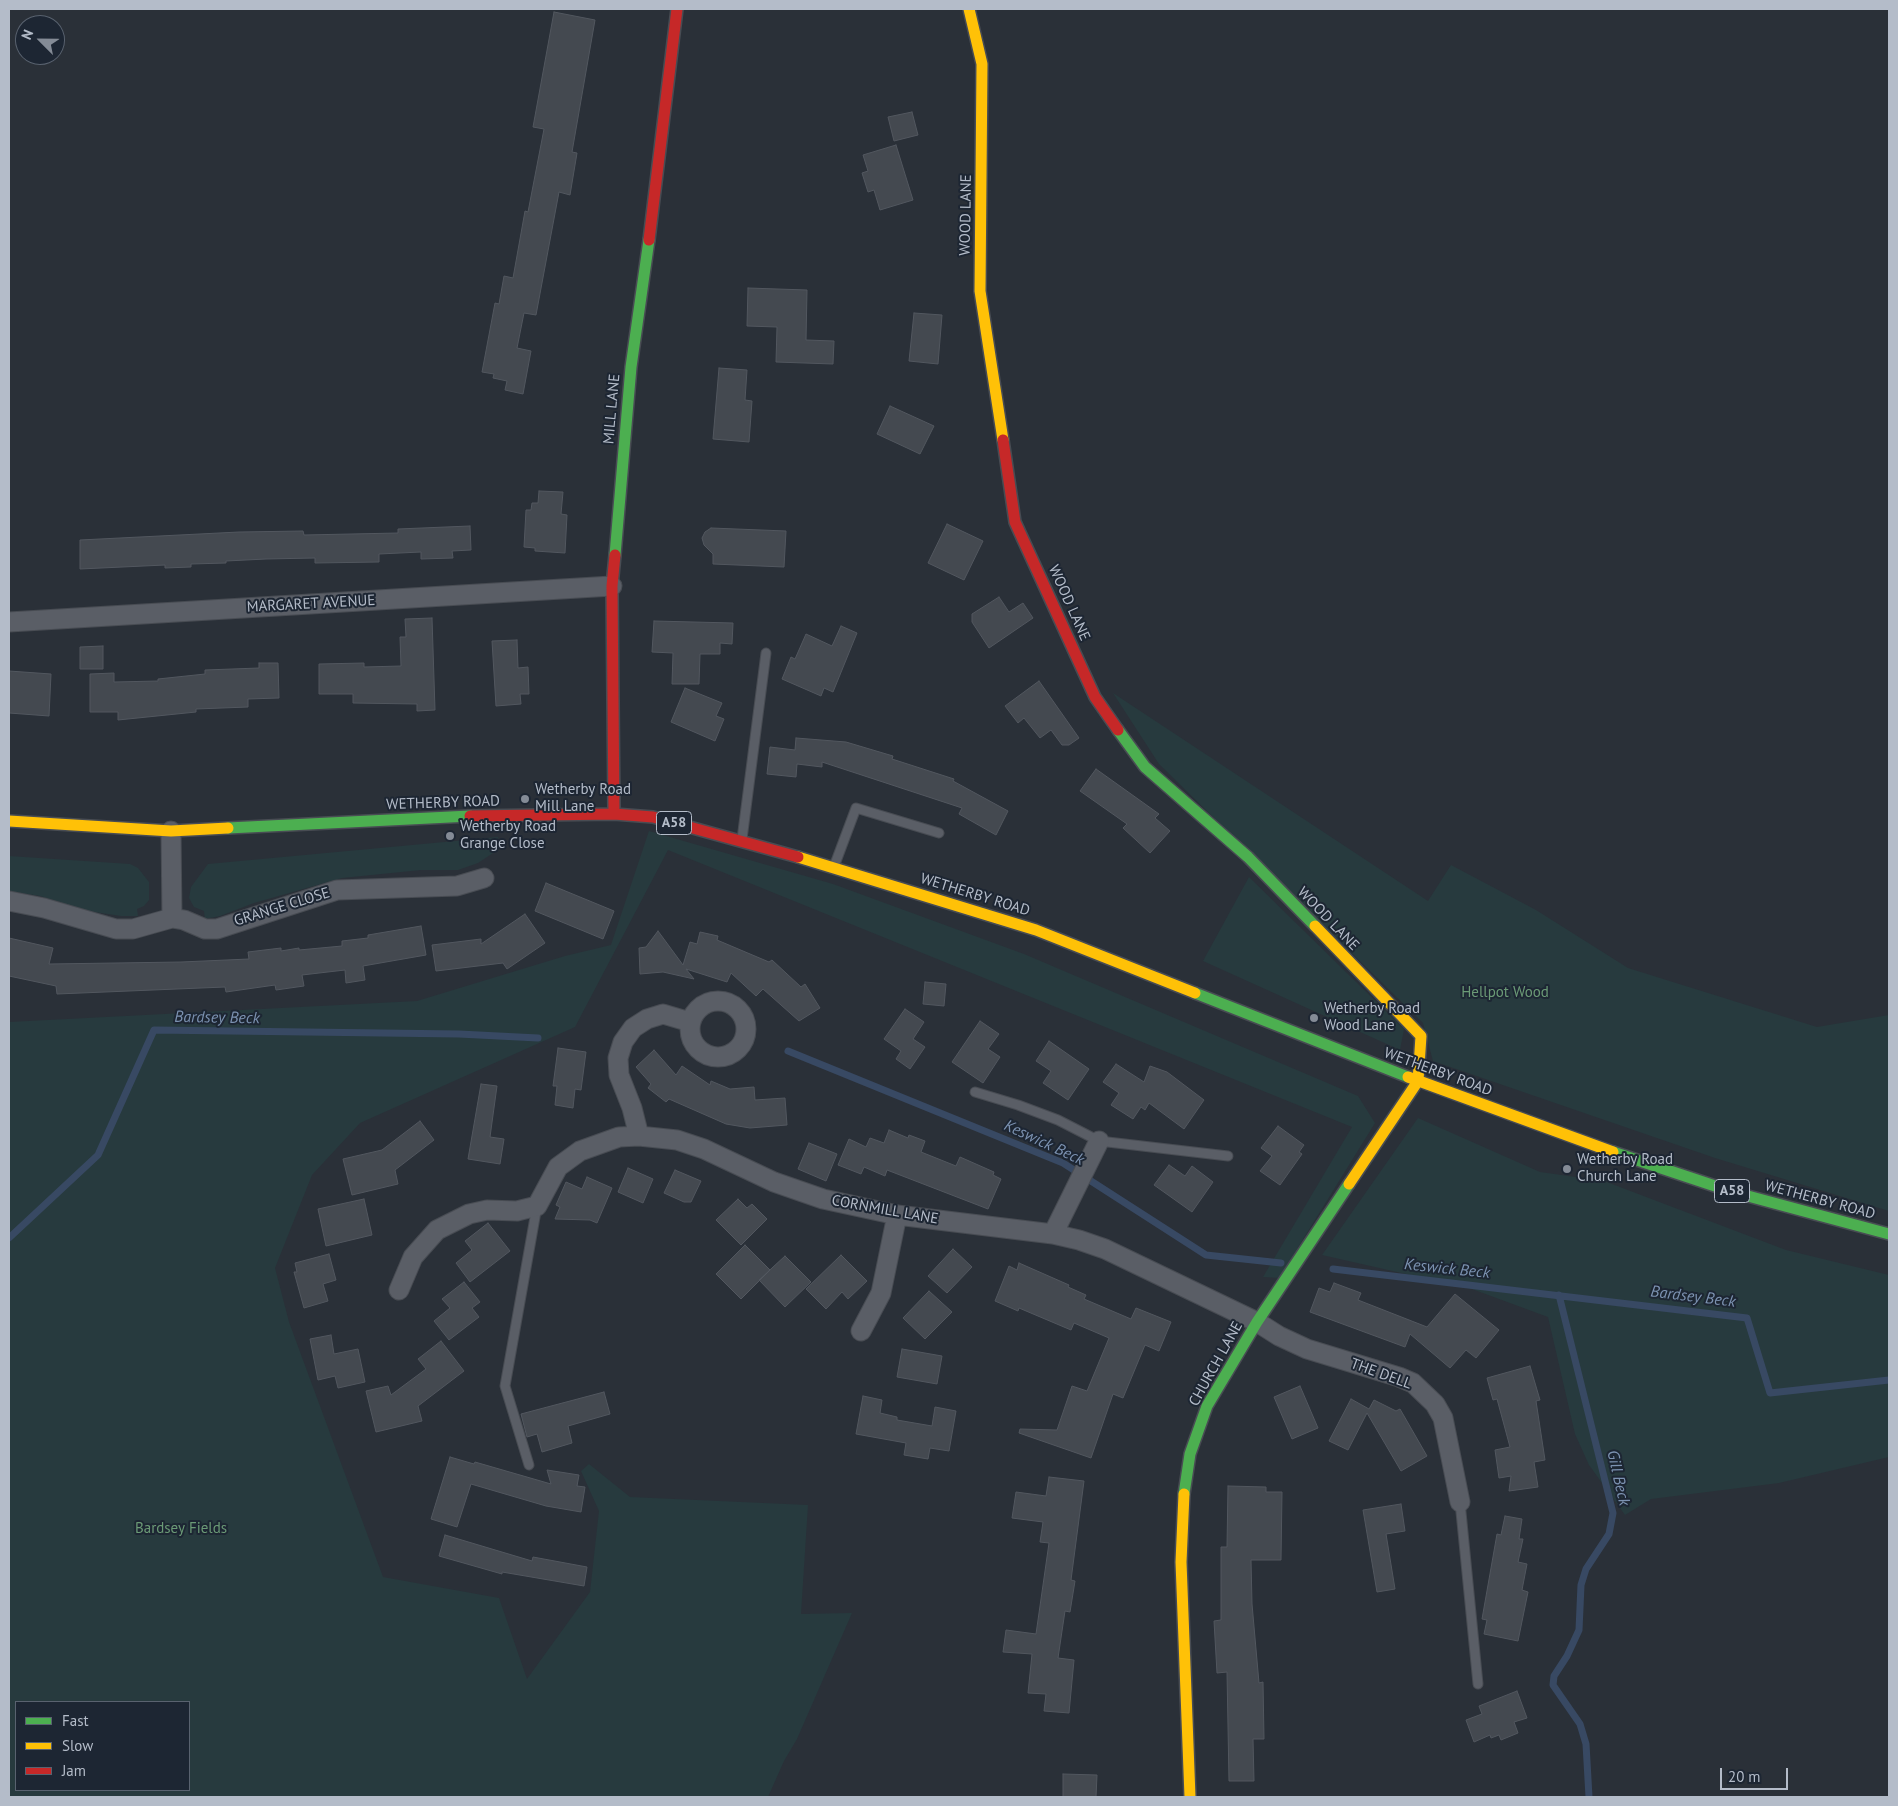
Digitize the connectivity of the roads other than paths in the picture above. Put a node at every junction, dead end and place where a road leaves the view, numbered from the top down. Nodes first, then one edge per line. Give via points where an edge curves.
1 (677, 9) edge
2 (969, 9) edge
3 (612, 586) junction
4 (9, 622) edge
5 (766, 653) dead end
6 (614, 814) junction
7 (9, 821) edge
8 (171, 831) junction
9 (939, 833) dead end
10 (742, 841) junction
11 (834, 867) junction
12 (484, 878) dead end
13 (9, 901) edge
14 (172, 918) junction
15 (690, 1022) dead end
16 (1418, 1081) junction
17 (975, 1092) dead end
18 (639, 1136) junction
19 (1099, 1141) junction
20 (1228, 1156) dead end
21 (536, 1206) junction
22 (897, 1214) junction
23 (1053, 1234) junction
24 (1889, 1234) edge
25 (400, 1290) dead end
26 (1256, 1322) junction
27 (861, 1331) dead end
28 (529, 1465) dead end
29 (1460, 1502) joint
30 (1478, 1684) dead end
31 (1190, 1797) edge

1 - 3 street, MILL LANE via 657,186 631,367
2 - 16 street, WOOD LANE via 982,64 980,291 1016,522 1100,705 1145,767 1248,857 1420,1036
3 - 4 street, MARGARET AVENUE
3 - 6 street, MILL LANE
5 - 10 lane
6 - 8 street, WETHERBY ROAD / A58 via 473,816
6 - 10 street, WETHERBY ROAD / A58 via 654,817
7 - 8 street, WETHERBY ROAD / A58
8 - 14 street
9 - 11 lane via 856,808
10 - 11 street, WETHERBY ROAD / A58
11 - 16 street, WETHERBY ROAD / A58 via 1036,930
12 - 14 street, GRANGE CLOSE via 457,886 337,890 217,929 205,929
13 - 14 street via 116,928 133,929
15 - 18 street via 663,1014 646,1019 632,1028 623,1042 618,1058 619,1075
16 - 24 street, WETHERBY ROAD / A58 via 1733,1192
16 - 26 street, CHURCH LANE
17 - 19 lane via 1024,1107
18 - 21 street, CORNMILL LANE via 619,1137 580,1151 558,1167
18 - 22 street, CORNMILL LANE via 677,1140 774,1182 823,1199
19 - 20 lane
19 - 23 street
21 - 25 street via 517,1211 487,1210 452,1221 424,1243 413,1257
21 - 28 lane, CORNMILL LANE via 505,1386
22 - 23 street, CORNMILL LANE
22 - 27 street via 886,1279 876,1306
23 - 26 street, CORNMILL LANE via 1104,1249
26 - 29 street, THE DELL via 1307,1349 1399,1377 1425,1393 1442,1418
26 - 31 street, CHURCH LANE via 1207,1406 1190,1454 1183,1498 1181,1562
29 - 30 lane

